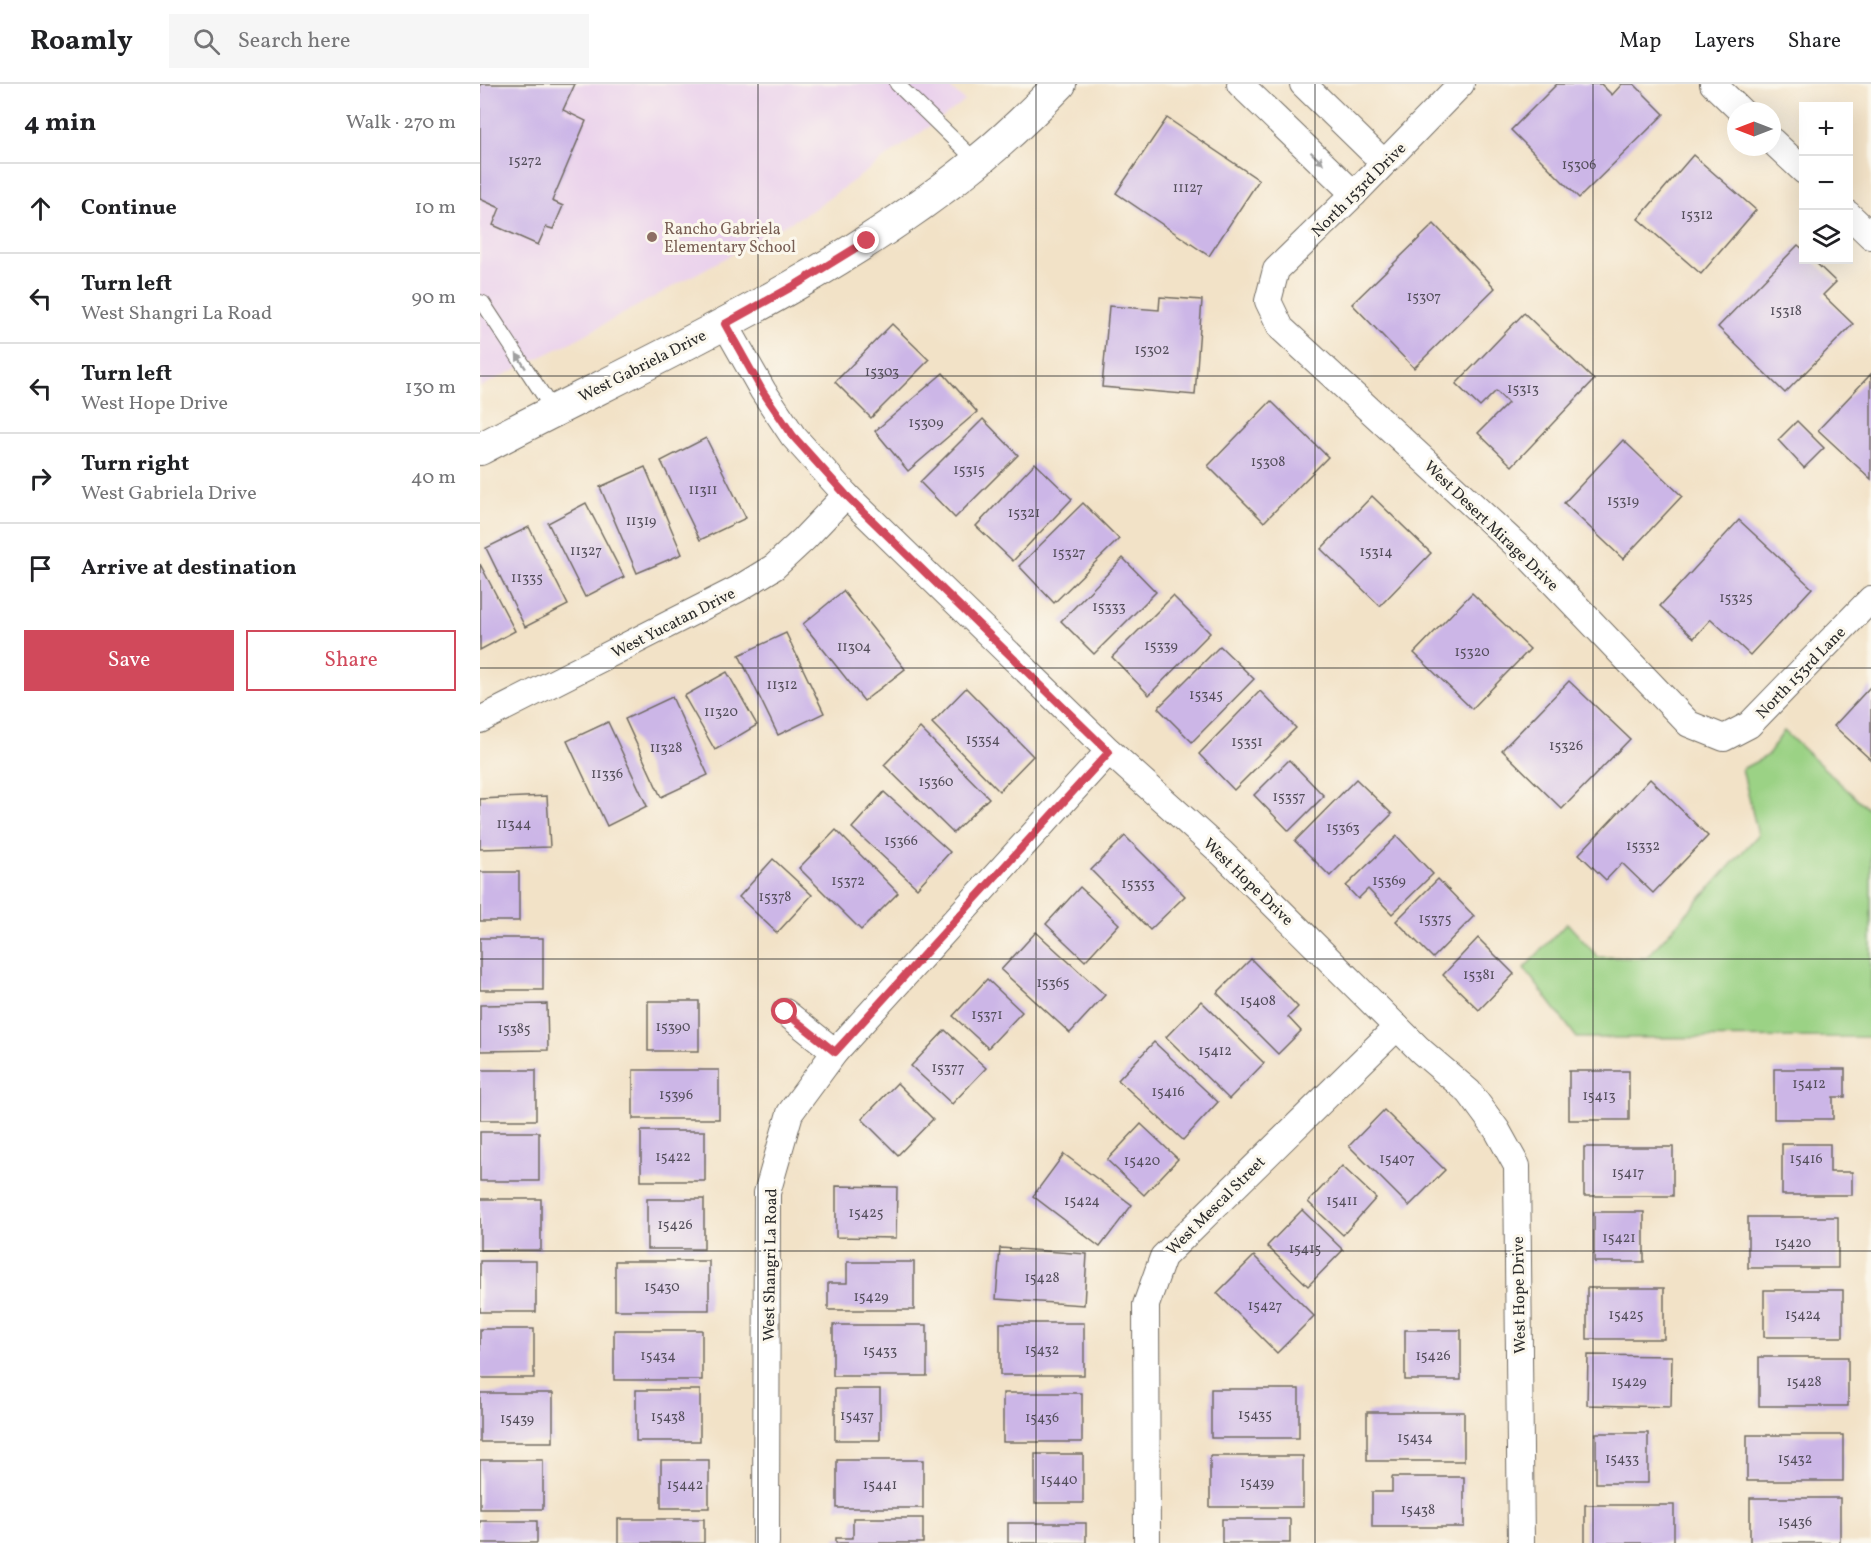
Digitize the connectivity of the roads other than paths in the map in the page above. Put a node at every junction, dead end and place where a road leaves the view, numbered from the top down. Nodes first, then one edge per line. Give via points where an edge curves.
1 (897, 84) edge
2 (1060, 84) edge
3 (1303, 84) edge
4 (1461, 84) edge
5 (1713, 84) edge
6 (1248, 87) edge
7 (1732, 102) edge
8 (1781, 150) edge
9 (977, 162) junction
10 (1383, 162) junction
11 (1799, 167) edge
12 (1354, 194) junction
13 (1853, 219) edge
14 (1871, 236) edge
15 (1268, 301) joint
16 (480, 302) edge
17 (725, 324) junction
18 (554, 410) junction
19 (480, 449) edge
20 (846, 495) junction
21 (1871, 599) edge
22 (480, 720) edge
23 (1724, 738) joint
24 (1109, 752) junction
25 (785, 1012) dead end
26 (1397, 1027) junction
27 (835, 1052) junction
28 (766, 1543) edge
29 (1147, 1543) edge
30 (1521, 1543) edge

1 - 9 lane
2 - 9 street, West Gabriela Drive
3 - 10 street
4 - 10 street, North 153rd Drive
5 - 7 street
6 -> 12 street
8 - 11 street
9 - 17 street, West Gabriela Drive via 867,241
10 - 12 street, North 153rd Drive
12 - 15 street, North 153rd Drive via 1276,270
13 - 14 street
15 - 23 street, West Desert Mirage Drive via 1281,328 1528,556 1689,724
18 -> 16 lane
17 - 18 street, West Gabriela Drive
17 - 20 street, West Hope Drive via 793,436
18 - 19 street, West Gabriela Drive
20 - 22 street, West Yucatan Drive via 774,567
20 - 24 street, West Hope Drive
21 - 23 street, North 153rd Lane via 1749,725
24 - 26 street, West Hope Drive via 1222,853
24 - 27 street, West Shangri La Road
25 - 27 street
26 - 29 street, West Mescal Street via 1163,1257 1146,1305
26 - 30 street, West Hope Drive via 1469,1092 1517,1166
27 - 28 street, West Shangri La Road via 790,1113 767,1193

